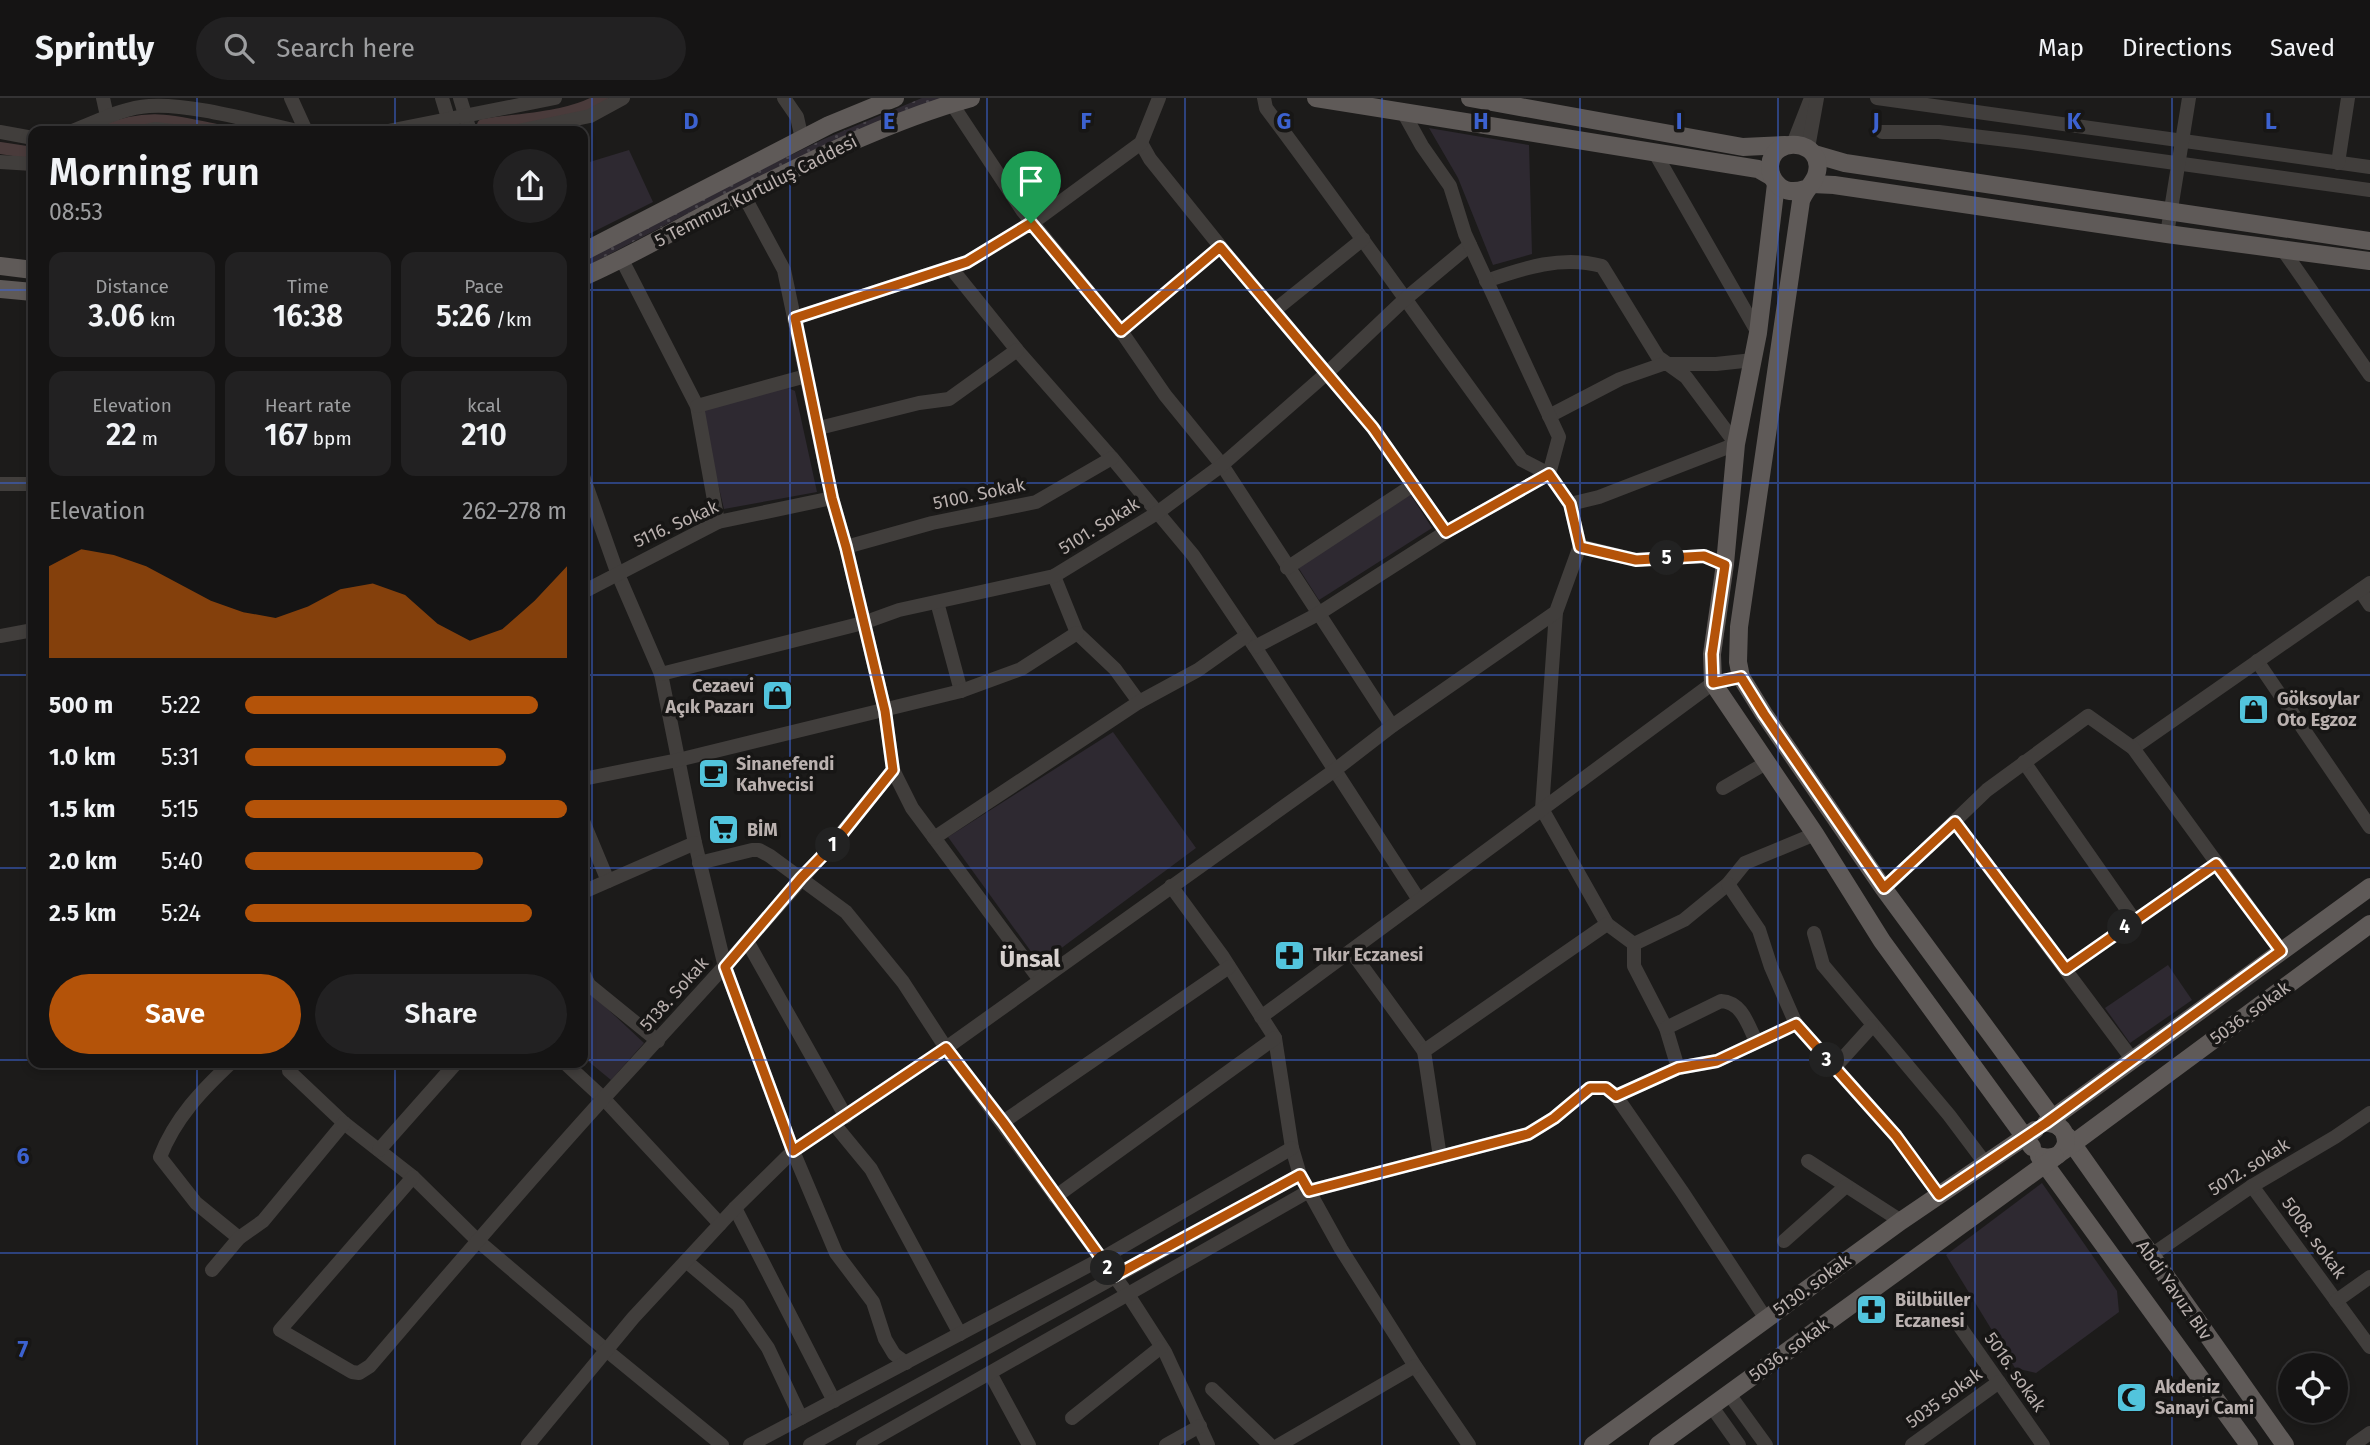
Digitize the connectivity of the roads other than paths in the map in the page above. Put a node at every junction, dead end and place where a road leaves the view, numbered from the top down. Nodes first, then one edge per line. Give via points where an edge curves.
1 (103, 98) edge
2 (290, 98) edge
3 (442, 98) edge
4 (460, 98) edge
5 (555, 98) edge
6 (623, 98) edge
7 (784, 98) edge
8 (895, 98) edge
9 (971, 98) edge
10 (1159, 98) edge
11 (1264, 98) edge
12 (1316, 98) edge
13 (1470, 98) edge
14 (1811, 98) edge
15 (1817, 98) edge
16 (1877, 98) edge
17 (2189, 98) edge
18 (2348, 98) edge
19 (952, 103) junction
20 (1402, 110) junction
21 (107, 116) junction
22 (465, 116) junction
23 (451, 125) edge
24 (84, 126) edge
25 (274, 126) edge
26 (304, 126) edge
27 (469, 126) edge
28 (542, 126) edge
29 (0, 132) edge
30 (1882, 132) dead end
31 (28, 137) edge
32 (802, 139) junction
33 (2182, 142) junction
34 (1141, 143) junction
35 (1800, 148) junction
36 (1655, 153) junction
37 (0, 162) edge
38 (2177, 162) junction
39 (2338, 163) junction
40 (28, 164) edge
41 (2370, 167) edge
42 (1774, 181) junction
43 (1809, 186) junction
44 (2370, 190) edge
45 (743, 194) junction
46 (2171, 210) junction
47 (1031, 223) junction
48 (2167, 234) junction
49 (1363, 239) junction
50 (2370, 241) edge
51 (1470, 245) junction
52 (1220, 247) junction
53 (588, 249) edge
54 (2283, 250) junction
55 (622, 260) junction
56 (2370, 261) edge
57 (6, 267) edge
58 (951, 268) junction
59 (28, 269) edge
60 (588, 275) edge
61 (1486, 281) junction
62 (4, 290) edge
63 (28, 292) edge
64 (1404, 300) junction
65 (1275, 310) junction
66 (795, 318) junction
67 (1121, 331) junction
68 (1758, 333) junction
69 (1017, 350) junction
70 (1753, 360) junction
71 (1669, 365) junction
72 (1327, 373) junction
73 (2370, 375) edge
74 (806, 376) junction
75 (697, 407) junction
76 (1549, 416) junction
77 (819, 428) junction
78 (1736, 444) junction
79 (1112, 458) junction
80 (1222, 465) junction
81 (1549, 474) junction
82 (0, 484) edge
83 (28, 484) edge
84 (1413, 485) junction
85 (588, 490) edge
86 (832, 498) junction
87 (1570, 504) junction
88 (1157, 513) junction
89 (718, 522) junction
90 (1446, 532) junction
91 (846, 547) junction
92 (1580, 547) junction
93 (1725, 565) junction
94 (1287, 568) junction
95 (617, 572) junction
96 (1054, 576) junction
97 (2365, 587) edge
98 (588, 589) edge
99 (937, 602) junction
100 (2370, 605) edge
101 (1556, 612) junction
102 (1318, 614) junction
103 (863, 623) junction
104 (28, 631) edge
105 (1077, 633) junction
106 (0, 636) edge
107 (1251, 641) junction
108 (2257, 662) junction
109 (661, 674) junction
110 (1741, 677) junction
111 (1713, 683) junction
112 (961, 691) junction
113 (1139, 702) junction
114 (885, 711) junction
115 (1392, 726) junction
116 (2133, 748) junction
117 (678, 761) junction
118 (2024, 762) junction
119 (1766, 763) junction
120 (1335, 769) junction
121 (893, 770) junction
122 (588, 778) edge
123 (1723, 788) dead end
124 (1542, 809) junction
125 (1955, 822) junction
126 (2370, 827) edge
127 (588, 833) edge
128 (1815, 834) junction
129 (934, 838) junction
130 (695, 843) junction
131 (699, 863) junction
132 (2216, 864) junction
133 (801, 878) junction
134 (608, 881) junction
135 (1728, 884) junction
136 (1171, 886) junction
137 (2370, 887) edge
138 (1884, 888) junction
139 (588, 890) edge
140 (1419, 900) junction
141 (2135, 920) junction
142 (2370, 924) edge
143 (1607, 925) junction
144 (1814, 933) dead end
145 (747, 941) junction
146 (1634, 944) junction
147 (1351, 951) junction
148 (2281, 951) junction
149 (725, 967) junction
150 (1229, 967) junction
151 (2066, 969) junction
152 (1041, 980) junction
153 (588, 983) edge
154 (1261, 1017) junction
155 (1796, 1024) junction
156 (1872, 1026) junction
157 (1666, 1028) junction
158 (1275, 1038) junction
159 (657, 1041) junction
160 (1756, 1041) junction
161 (946, 1048) junction
162 (1424, 1051) junction
163 (2132, 1059) junction
164 (226, 1068) edge
165 (289, 1068) edge
166 (452, 1068) edge
167 (571, 1068) edge
168 (1678, 1068) junction
169 (1833, 1068) junction
170 (1616, 1096) junction
171 (604, 1098) junction
172 (2370, 1113) edge
173 (840, 1121) junction
174 (1003, 1122) junction
175 (344, 1123) junction
176 (2049, 1140) junction
177 (1292, 1148) junction
178 (379, 1150) junction
179 (793, 1151) junction
180 (1440, 1157) junction
181 (1808, 1161) dead end
182 (1985, 1163) junction
183 (1300, 1175) junction
184 (413, 1177) junction
185 (1846, 1186) junction
186 (2252, 1186) junction
187 (1309, 1191) junction
188 (1939, 1195) junction
189 (1055, 1197) junction
190 (735, 1208) junction
191 (1901, 1221) junction
192 (720, 1224) junction
193 (239, 1238) junction
194 (477, 1240) junction
195 (1784, 1241) dead end
196 (2150, 1256) junction
197 (1101, 1259) junction
198 (686, 1261) junction
199 (212, 1270) dead end
200 (1114, 1276) junction
201 (2370, 1277) edge
202 (1128, 1294) junction
203 (2336, 1301) junction
204 (1766, 1320) junction
205 (1956, 1321) dead end
206 (960, 1334) junction
207 (1161, 1347) junction
208 (2370, 1347) edge
209 (606, 1350) junction
210 (906, 1363) junction
211 (1415, 1366) junction
212 (990, 1373) junction
213 (1999, 1382) junction
214 (1212, 1389) dead end
215 (1729, 1394) junction
216 (834, 1401) junction
217 (1712, 1407) junction
218 (801, 1418) junction
219 (1072, 1418) dead end
220 (1200, 1426) junction
221 (2370, 1433) edge
222 (770, 1441) edge
223 (528, 1445) edge
224 (722, 1445) edge
225 (750, 1445) edge
226 (810, 1445) edge
227 (863, 1445) edge
228 (1028, 1445) edge
229 (1166, 1445) edge
230 (1208, 1445) edge
231 (1270, 1445) edge
232 (1279, 1445) edge
233 (1469, 1445) edge
234 (1593, 1445) edge
235 (1658, 1445) edge
236 (1739, 1445) edge
237 (1766, 1445) edge
238 (1912, 1445) edge
239 (2043, 1445) edge
240 (2249, 1445) edge
241 (2285, 1445) edge
242 (2353, 1445) edge

1 - 21 street
2 - 26 street
3 - 23 street
4 - 22 street
5 - 22 street
6 - 28 street via 590,116
7 - 32 street via 797,117
8 - 32 main road, 5 Temmuz Kurtuluş Caddesi
9 - 19 main road, 5 Temmuz Kurtuluş Caddesi
10 - 34 street
11 - 49 street via 1266,108
12 - 20 main road
13 - 35 main road via 1743,146
14 - 35 street
15 - 35 street
16 - 33 street
17 - 33 street
18 - 39 street
19 - 45 main road, 5 Temmuz Kurtuluş Caddesi via 851,142
19 - 47 street
20 - 36 main road
20 - 51 street via 1450,186
21 - 24 street
21 - 25 street via 147,106 176,106
22 - 23 street
22 - 27 street
29 - 31 street
30 - 38 street via 1939,132
32 - 53 main road, 5 Temmuz Kurtuluş Caddesi
33 - 38 street
33 - 39 street
34 - 47 street
34 - 52 street
35 - 42 main road via 1773,155
35 - 43 main road via 1818,169
35 - 46 main road via 1845,163
36 - 42 main road via 1758,169
36 - 68 street
37 - 40 street
38 - 44 street
38 - 46 street
39 - 41 street
42 - 43 main road via 1790,191
42 - 68 main road
43 - 48 main road via 1835,185
43 - 110 main road via 1801,201 1739,627
45 - 55 main road, 5 Temmuz Kurtuluş Caddesi
45 - 66 street via 784,270
46 - 48 street
46 - 50 main road
47 - 58 street
47 - 67 street
48 - 54 main road
49 - 64 street
49 - 65 street
51 - 61 street
51 - 64 street, 5101. Sokak
52 - 65 street
52 - 67 street
54 - 56 main road
54 - 73 street
55 - 60 main road, 5 Temmuz Kurtuluş Caddesi
55 - 75 street
57 - 59 main road
57 - 62 main road
58 - 66 street
58 - 69 street
61 - 71 street via 1536,264 1584,261 1602,267 1658,357
61 - 76 street
62 - 63 main road
64 - 72 street, 5101. Sokak
64 - 81 street via 1522,460
65 - 72 street
66 - 74 street
67 - 80 street
68 - 70 main road
69 - 77 street via 949,399
69 - 79 street
70 - 71 street
70 - 78 main road
71 - 76 street via 1620,379
71 - 78 street via 1686,376
72 - 80 street, 5101. Sokak
72 - 84 street
74 - 75 street
74 - 77 street
75 - 89 street
76 - 81 street via 1559,437
77 - 86 street
78 - 87 street
78 - 93 main road
79 - 88 street
79 - 91 street, 5100. Sokak via 1035,502
80 - 88 street, 5101. Sokak
80 - 94 street
81 - 87 street
81 - 90 street
82 - 83 street
84 - 90 street
84 - 94 street
85 - 95 street
86 - 89 street, 5116. Sokak
86 - 91 street
87 - 92 street
88 - 96 street, 5101. Sokak
88 - 107 street via 1193,555
89 - 95 street, 5116. Sokak
90 - 102 street
91 - 103 street
92 - 93 street via 1636,560 1704,556
92 - 101 street
93 - 111 main road via 1712,654
94 - 102 street
95 - 98 street, 5116. Sokak
95 - 109 street
96 - 99 street, 5101. Sokak
96 - 105 street
97 - 100 street
97 - 108 street
99 - 103 street, 5101. Sokak
99 - 112 street
101 - 115 street
101 - 124 street
102 - 107 street
102 - 115 street
103 - 109 street, 5101. Sokak
103 - 114 street
104 - 106 street
105 - 112 street via 1021,669
105 - 113 street via 1115,669
107 - 113 street
107 - 120 street
108 - 116 street
108 - 126 street
109 - 117 street
110 - 111 street
110 - 138 main road
111 - 119 main road
111 - 124 street
112 - 114 street
113 - 129 street
114 - 117 street
114 - 121 street
115 - 120 street
116 - 118 street via 2088,716
116 - 132 street
117 - 122 street
117 - 130 street
118 - 125 street
118 - 141 street
119 - 123 street
119 - 128 main road
120 - 136 street
120 - 140 street
121 - 129 street
121 - 133 street, 5138. Sokak
124 - 140 street
124 - 143 street
125 - 138 street
125 - 151 street
127 - 134 street
128 - 135 street via 1745,863
128 - 176 main road via 1882,941
129 - 152 street
130 - 131 street
130 - 134 street
131 - 133 street via 759,850
131 - 149 street
132 - 141 street
132 - 148 street
133 - 145 street, 5138. Sokak
133 - 161 street via 846,912 903,982
134 - 139 street
135 - 146 street via 1684,920
135 - 155 street via 1759,929
136 - 150 street
136 - 152 street
137 - 148 main road, 5130. sokak
138 - 176 main road
140 - 147 street
141 - 151 street
142 - 176 main road, 5036. sokak
143 - 146 street
143 - 162 street
144 - 156 street via 1823,965
145 - 149 street, 5138. Sokak
145 - 173 street
146 - 157 street via 1634,966
147 - 154 street
147 - 162 street
148 - 163 main road, 5130. sokak
149 - 159 street, 5138. Sokak
149 - 179 street
150 - 154 street
150 - 174 street
151 - 163 street
152 - 161 street
153 - 159 street
154 - 158 street
155 - 160 street
155 - 169 street
156 - 169 street
156 - 182 street
157 - 160 street via 1721,1001 1731,1002
157 - 168 street
158 - 177 street
158 - 189 street
159 - 171 street, 5138. Sokak
160 - 168 street via 1717,1061
161 - 173 street
161 - 174 street
162 - 180 street
163 - 176 main road, 5130. sokak
164 - 193 street via 187,1108 169,1133 160,1157 196,1203
165 - 175 street
166 - 178 street
167 - 171 street
168 - 170 street
169 - 188 street via 1896,1136
170 - 180 street via 1606,1088 1590,1088 1528,1134
170 - 204 street
171 - 192 street
171 - 194 street, 5138. Sokak
172 - 186 street, 5012. sokak
173 - 179 street
173 - 206 street
174 - 189 street
175 - 178 street
175 - 193 street via 263,1221
176 - 182 main road, 5130. sokak
176 - 196 main road, Abdi Yavuz Blv
176 - 215 main road, 5036. sokak
176 - 240 main road
177 - 183 street
177 - 197 street
178 - 184 street
179 - 190 street
179 - 210 street via 836,1253 873,1302 894,1354
180 - 187 street
181 - 185 street
182 - 188 main road, 5130. sokak
183 - 187 street
183 - 200 street
184 - 194 street
184 - 194 street, 5138. Sokak via 280,1329 359,1373 370,1366
185 - 191 street
185 - 195 street
186 - 196 street, 5012. sokak
186 - 203 street, 5008. sokak
187 - 202 street
187 - 211 street
188 - 191 main road, 5130. sokak
189 - 197 street
190 - 192 street
190 - 216 street
191 - 204 main road, 5130. sokak
192 - 198 street
193 - 199 street
194 - 209 street
196 - 241 main road, Abdi Yavuz Blv
197 - 200 street
197 - 206 street
198 - 209 street
198 - 218 street via 738,1305 768,1348
200 - 202 street
200 - 226 street
201 - 203 street
202 - 207 street
202 - 212 street
203 - 208 street, 5008. sokak
204 - 234 main road, 5130. sokak
205 - 213 street, 5016. sokak
206 - 210 street
207 - 219 street
207 - 220 street
209 - 223 street
209 - 224 street
210 - 216 street
211 - 232 street
211 - 233 street
212 - 227 street
212 - 228 street
213 - 238 street, 5035 sokak
213 - 239 street, 5016. sokak
214 - 231 street
215 - 217 main road, 5036. sokak
215 - 237 street
216 - 218 street
217 - 235 main road, 5036. sokak
217 - 236 street
218 - 222 street
220 - 229 street
220 - 230 street
221 - 242 street
222 - 225 street

